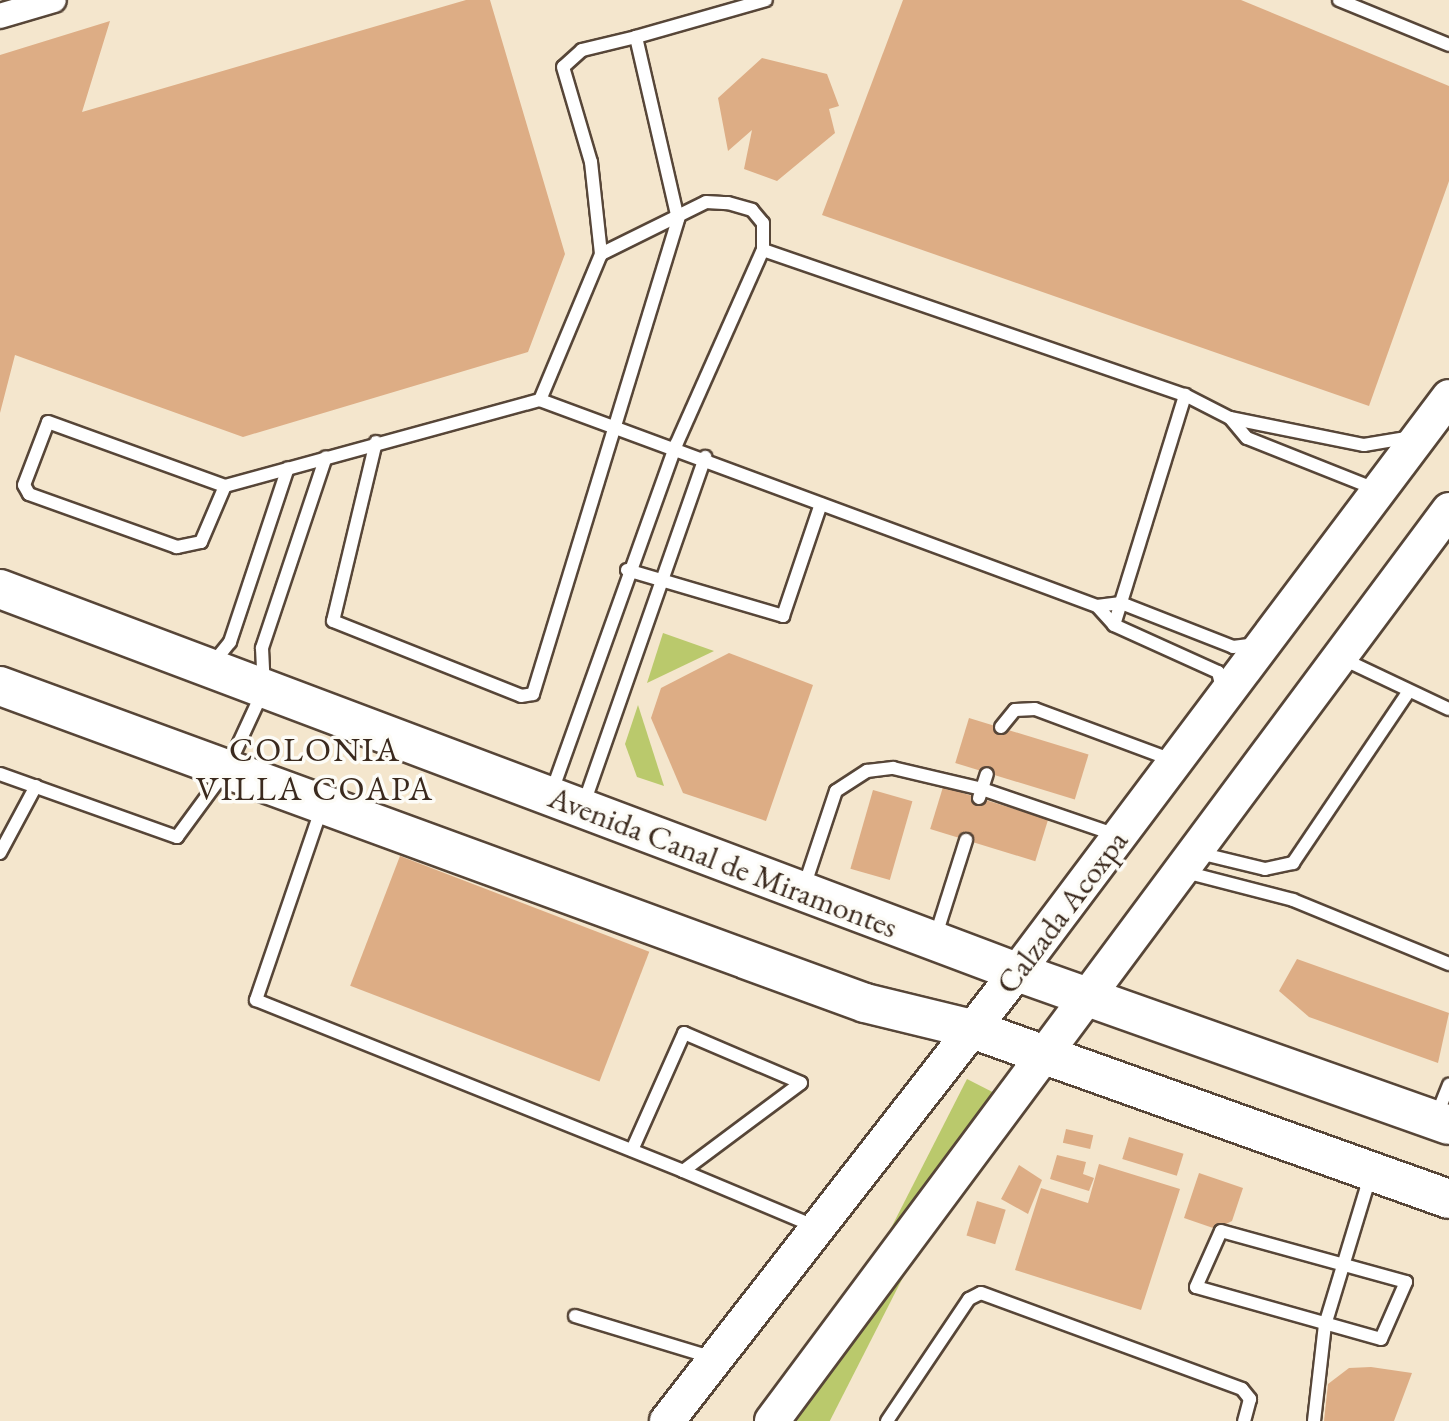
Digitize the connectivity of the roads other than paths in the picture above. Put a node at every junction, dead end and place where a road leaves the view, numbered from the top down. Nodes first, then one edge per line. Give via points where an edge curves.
1 (54, 0) edge
2 (766, 0) edge
3 (1339, 0) edge
4 (0, 16) edge
5 (636, 37) junction
6 (1449, 45) edge
7 (678, 219) junction
8 (763, 250) junction
9 (601, 254) junction
10 (1185, 395) junction
11 (1449, 397) edge
12 (540, 400) junction
13 (1230, 418) junction
14 (618, 424) junction
15 (1425, 430) junction
16 (376, 442) junction
17 (676, 445) junction
18 (326, 457) junction
19 (705, 457) junction
20 (288, 468) junction
21 (225, 486) junction
22 (1378, 491) junction
23 (821, 504) junction
24 (1449, 510) edge
25 (627, 570) junction
26 (659, 579) junction
27 (0, 589) edge
28 (1121, 603) junction
29 (1097, 606) junction
30 (1114, 625) junction
31 (1260, 643) junction
32 (1339, 657) junction
33 (208, 668) junction
34 (0, 686) edge
35 (264, 689) junction
36 (1409, 691) junction
37 (1223, 693) junction
38 (1449, 709) edge
39 (1001, 727) dead end
40 (1172, 760) junction
41 (227, 769) junction
42 (0, 774) edge
43 (987, 774) dead end
44 (36, 786) junction
45 (981, 794) junction
46 (566, 803) junction
47 (323, 804) junction
48 (1119, 836) junction
49 (966, 840) dead end
50 (0, 853) edge
51 (1185, 861) junction
52 (803, 892) junction
53 (934, 941) junction
54 (1449, 964) edge
55 (1017, 972) junction
56 (1087, 995) junction
57 (972, 1029) junction
58 (1049, 1058) junction
59 (1449, 1085) edge
60 (1442, 1123) edge
61 (632, 1150) junction
62 (683, 1171) junction
63 (1372, 1171) junction
64 (1449, 1199) edge
65 (819, 1228) junction
66 (1346, 1262) junction
67 (575, 1316) dead end
68 (1325, 1325) junction
69 (716, 1359) junction
70 (667, 1421) edge
71 (772, 1421) edge
72 (887, 1421) edge
73 (1244, 1421) edge
74 (1314, 1421) edge

1 - 4 street
2 - 5 lane
3 - 6 lane
5 - 7 lane
5 - 9 lane via 582,50 563,67 591,162
7 - 8 lane via 706,202 752,210 763,223
7 - 9 lane
7 - 14 lane
8 - 10 lane
8 - 17 lane
9 - 12 lane
10 - 13 lane
10 - 28 lane
11 - 15 main road, Calzada Acoxpa
12 - 14 lane
12 - 16 lane
13 - 15 lane via 1364,445
13 - 22 lane via 1247,438
14 - 16 lane via 542,681 521,696 333,621
14 - 17 lane
15 - 22 main road, Calzada Acoxpa
16 - 18 lane
17 - 19 lane
17 - 25 lane
18 - 20 lane
18 - 35 lane via 262,648
19 - 23 lane
19 - 26 lane
20 - 21 lane
20 - 33 lane via 230,642
21 - 21 lane via 48,422 24,485 70,509 191,547 201,542
22 - 31 main road, Calzada Acoxpa
23 - 26 lane via 783,616
23 - 29 lane
24 - 32 main road, Calzada Acoxpa
25 - 26 lane
25 - 46 lane
26 - 46 lane
27 - 33 main road, Avenida Canal de Miramontes
28 - 29 lane
28 - 30 lane
28 - 31 lane via 1233,647
29 - 30 lane
30 - 37 lane via 1218,672
31 - 37 main road, Calzada Acoxpa
32 - 36 lane
32 - 51 main road, Calzada Acoxpa
33 - 35 main road, Avenida Canal de Miramontes
34 - 41 main road
35 - 41 lane
35 - 46 main road, Avenida Canal de Miramontes
36 - 38 lane
36 - 51 lane via 1293,863 1265,869
37 - 40 main road, Calzada Acoxpa
39 - 40 lane via 1015,710 1035,709
40 - 48 main road, Calzada Acoxpa
41 - 44 lane via 177,837
41 - 47 main road
42 - 44 lane
43 - 45 lane
44 - 50 lane
45 - 48 lane
45 - 52 lane via 893,768 867,771 836,791
46 - 52 main road, Avenida Canal de Miramontes
47 - 57 main road via 865,1003
47 - 61 lane via 256,1000
48 - 55 main road, Calzada Acoxpa
49 - 53 lane
51 - 54 lane
51 - 56 main road, Calzada Acoxpa
52 - 53 main road, Avenida Canal de Miramontes
53 - 55 main road, Avenida Canal de Miramontes
55 - 56 main road, Avenida Canal de Miramontes
55 - 57 main road, Calzada Acoxpa
56 - 58 main road, Calzada Acoxpa
56 - 60 main road, Avenida Canal de Miramontes
57 - 58 main road
57 - 65 main road, Calzada Acoxpa
58 - 63 main road
58 - 71 main road, Calzada Acoxpa
59 - 60 lane
61 - 62 lane
61 - 62 lane via 684,1033 801,1083
62 - 65 lane
63 - 64 main road
63 - 66 lane
65 - 69 main road, Calzada Acoxpa
66 - 68 lane
66 - 68 lane via 1406,1282 1381,1339
66 - 68 lane via 1221,1231 1196,1287
67 - 69 lane
68 - 74 lane
69 - 70 main road, Calzada Acoxpa
72 - 73 lane via 969,1299 981,1293 1242,1389 1250,1399

